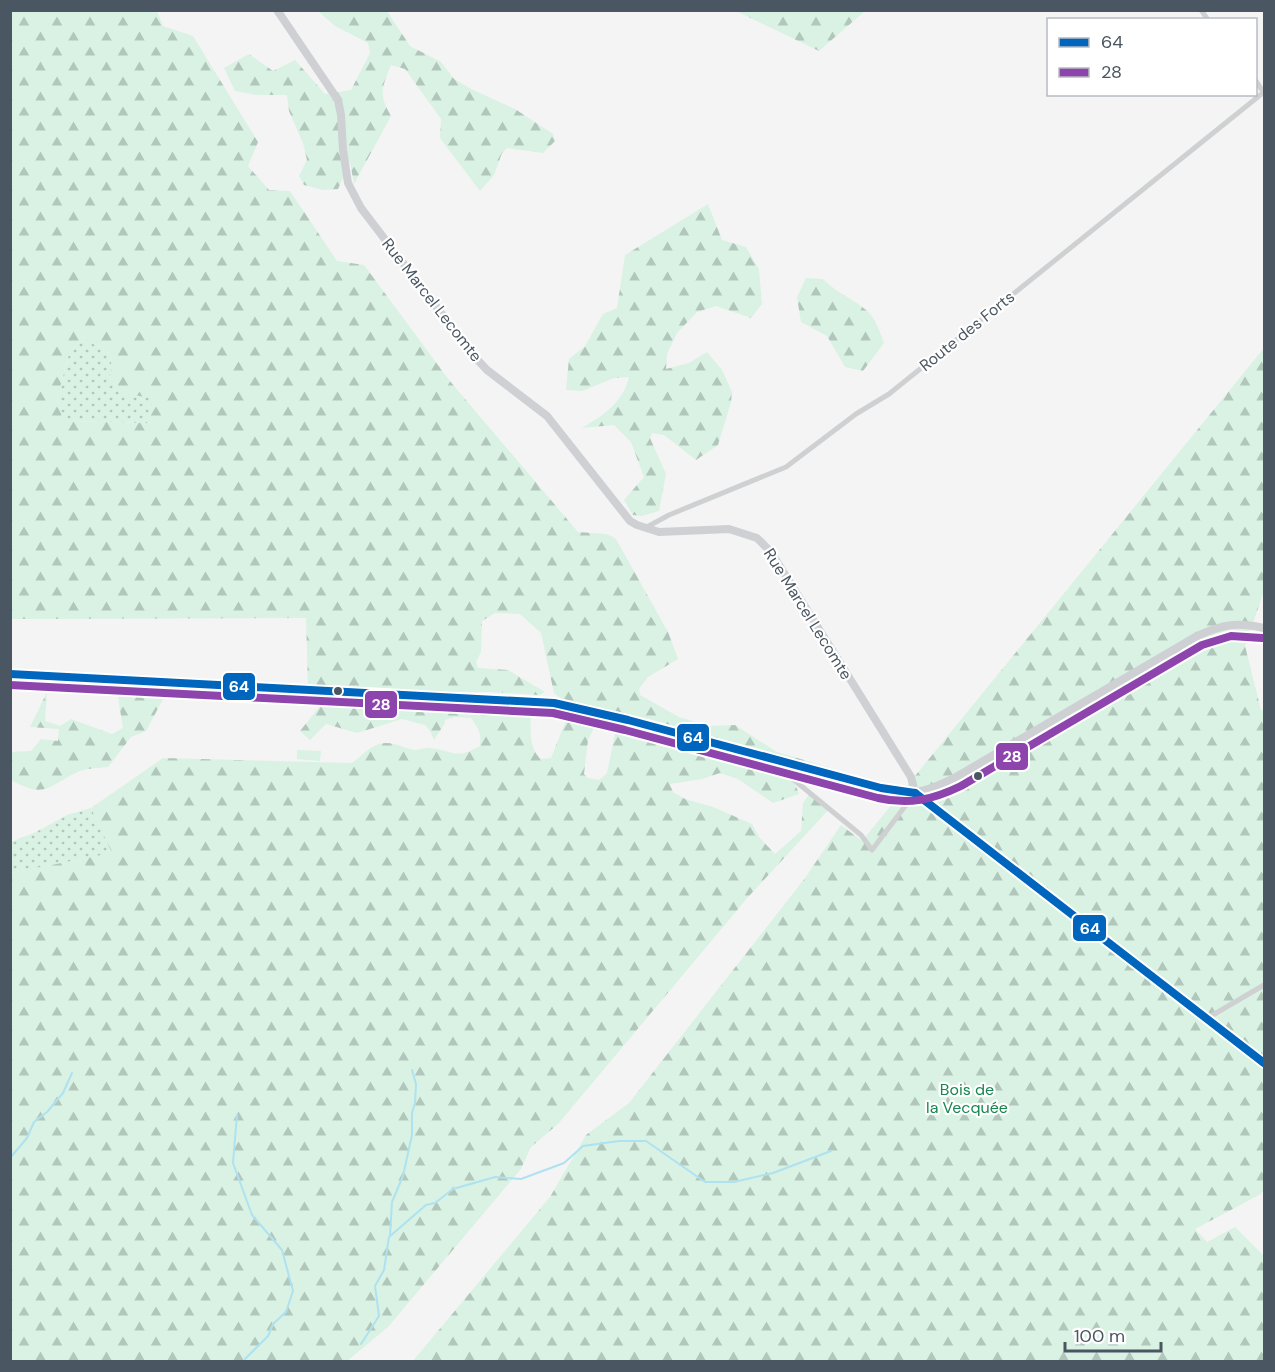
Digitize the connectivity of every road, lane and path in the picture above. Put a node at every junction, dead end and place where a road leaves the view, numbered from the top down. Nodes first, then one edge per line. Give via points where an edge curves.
1 (277, 10) edge
2 (1264, 92) edge
3 (645, 528) junction
4 (1264, 628) edge
5 (10, 674) edge
6 (774, 759) junction
7 (915, 793) junction
8 (1264, 985) edge
9 (1206, 1019) junction
10 (1264, 1063) edge

1 - 3 street, Rue Marcel Lecomte via 338,100 348,183 361,208 474,356 547,416 623,513
2 - 3 street, Route des Forts via 889,394 798,459
3 - 7 street, Rue Marcel Lecomte via 659,532 729,529 757,538 771,552 911,777
4 - 7 street via 1232,623 1215,628 956,777
5 - 6 street via 554,703
6 - 7 street via 881,788
6 - 7 street via 777,766 861,835 872,850
7 - 9 street
8 - 9 street
9 - 10 street

